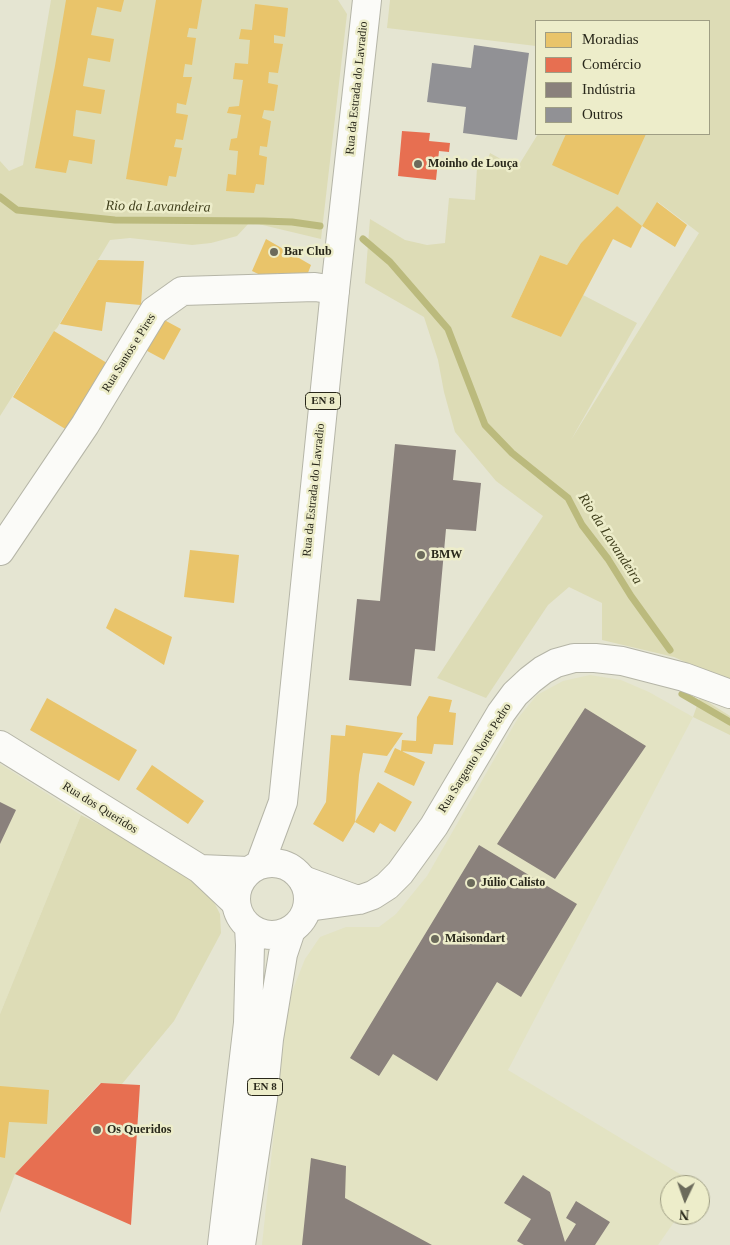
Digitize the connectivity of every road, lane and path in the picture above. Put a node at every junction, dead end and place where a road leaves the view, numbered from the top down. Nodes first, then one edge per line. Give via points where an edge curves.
1 (368, 0) edge
2 (334, 290) junction
3 (0, 551) edge
4 (730, 694) edge
5 (0, 746) edge
6 (283, 802) junction
7 (254, 868) junction
8 (200, 869) junction
9 (300, 875) junction
10 (359, 900) junction
11 (236, 903) junction
12 (308, 907) junction
13 (249, 927) junction
14 (291, 930) junction
15 (252, 1096) junction
16 (222, 1245) edge
17 (241, 1245) edge

1 - 2 main road, Rua da Estrada do Lavradio / EN 8
2 - 3 main road, Rua Santos e Pires via 315,287 182,292 154,311 85,425
2 - 6 main road, Rua da Estrada do Lavradio / EN 8
4 - 10 main road, Rua Sargento Norte Pedro via 684,677 622,661 574,658 543,670 515,694 501,713 434,826 400,873 387,886
5 - 8 main road, Rua dos Queridos
6 - 7 main road, Rua da Estrada do Lavradio / EN 8
6 - 9 main road, Rua da Estrada do Lavradio / EN 8
7 - 8 main road, Rua dos Queridos
7 - 9 main road via 273,862 285,865
7 - 11 main road, Rua da Estrada do Lavradio / EN 8 via 240,880
8 - 11 main road, Rua dos Queridos
9 - 10 main road
9 - 12 main road, Rua da Estrada do Lavradio / EN 8 via 309,898
10 - 12 main road, Rua Sargento Norte Pedro
11 - 13 main road, EN 8 via 238,912
12 - 14 main road, EN 8
13 - 14 main road via 269,935
13 - 15 main road, EN 8 via 248,1023
14 - 15 main road, EN 8
15 - 16 main road, EN 8
15 - 17 main road, EN 8

